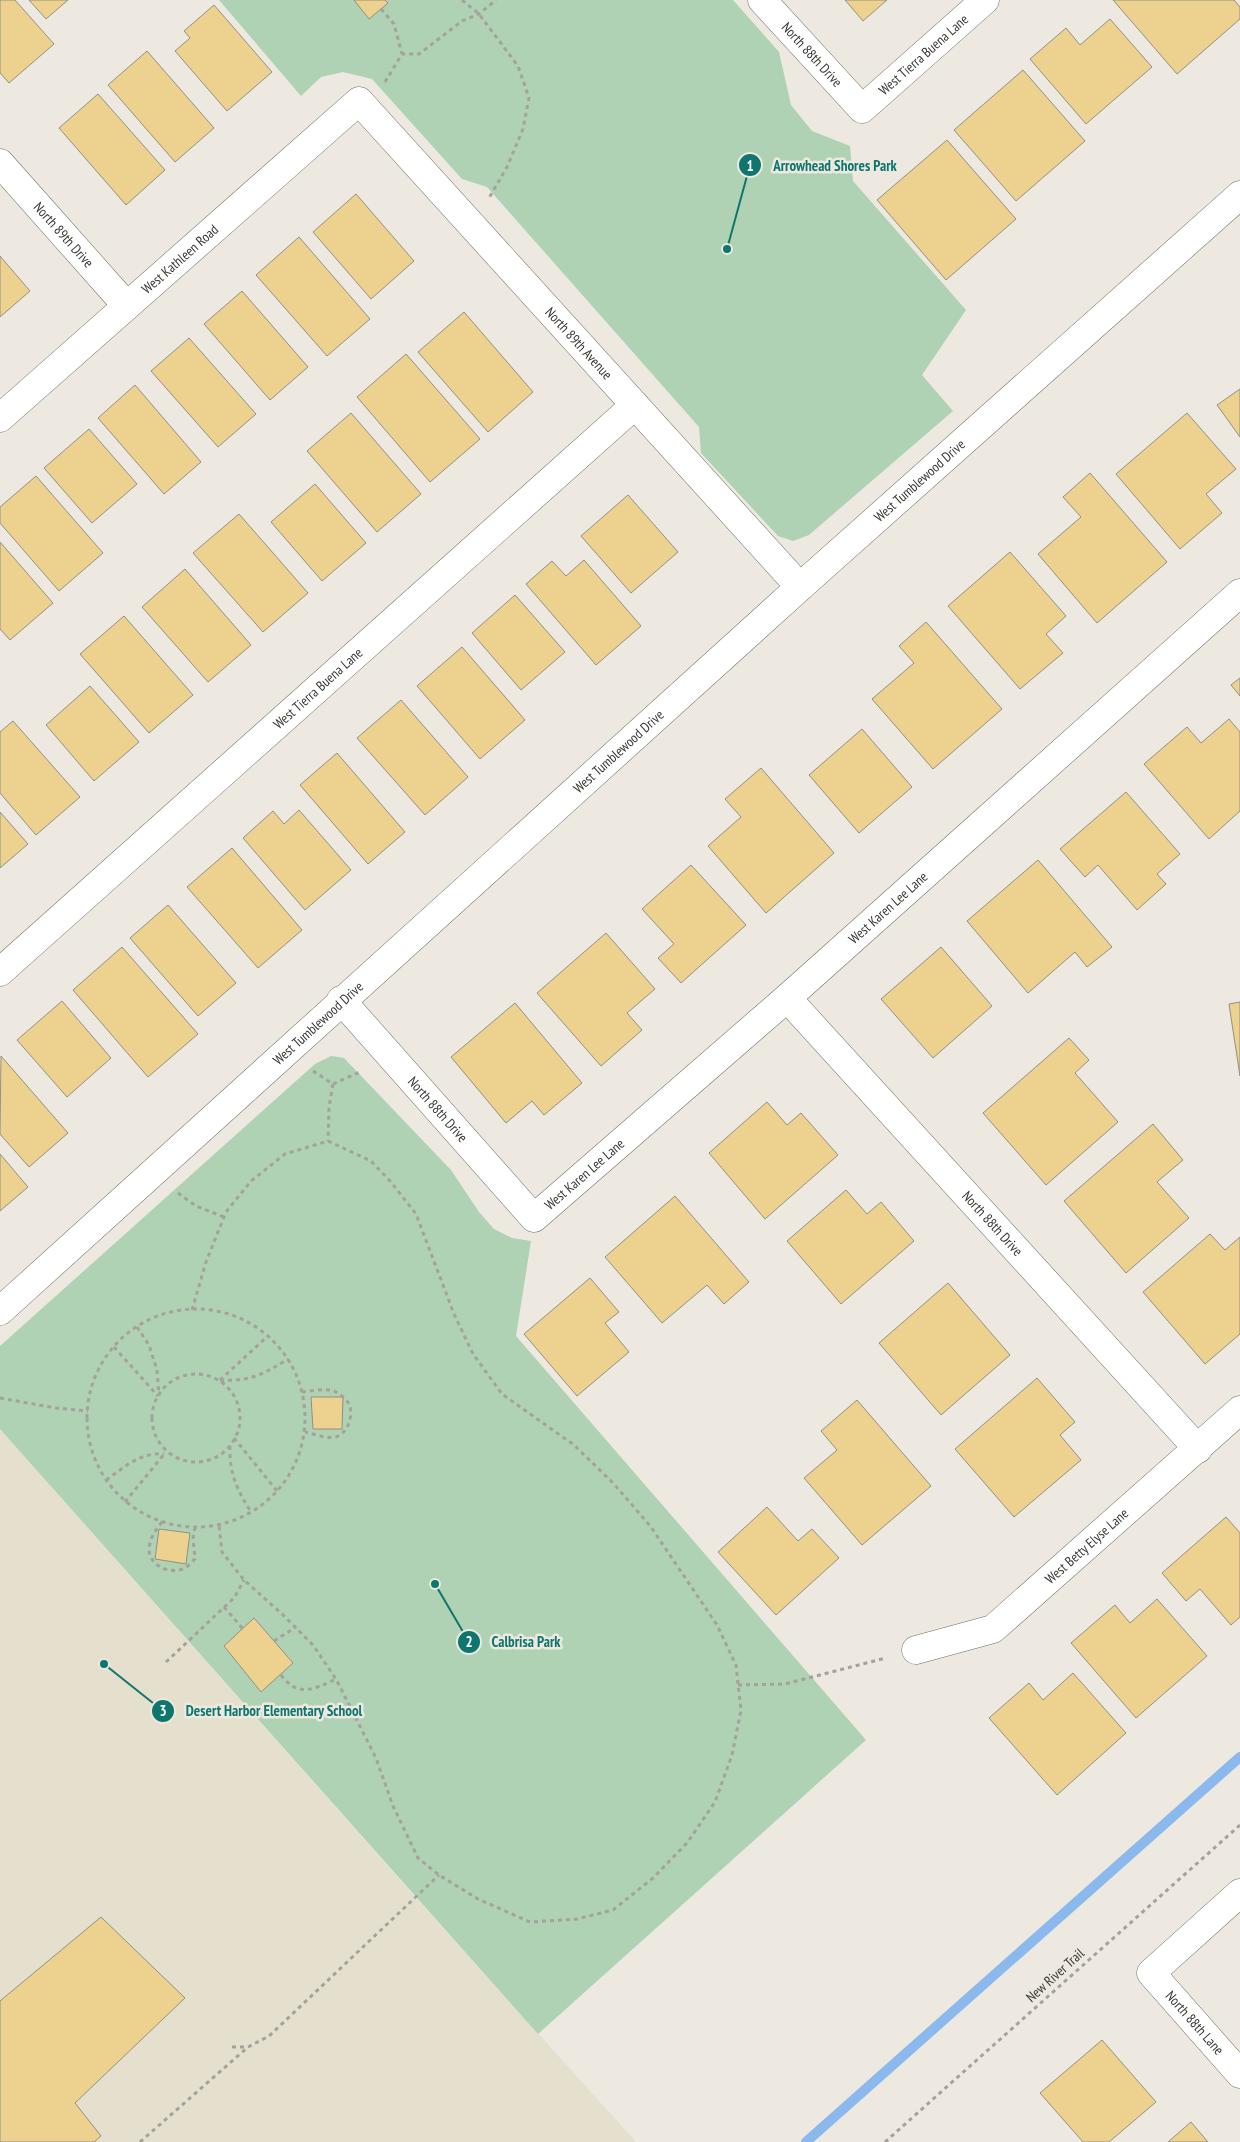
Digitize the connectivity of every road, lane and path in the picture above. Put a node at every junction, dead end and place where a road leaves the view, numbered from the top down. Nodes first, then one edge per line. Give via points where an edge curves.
1 (462, 0) edge
2 (496, 0) edge
3 (762, 0) edge
4 (985, 0) edge
5 (381, 9) dead end
6 (480, 14) junction
7 (402, 54) junction
8 (364, 106) junction
9 (862, 109) joint
10 (0, 163) edge
11 (1240, 195) edge
12 (473, 227) junction
13 (127, 306) junction
14 (635, 405) junction
15 (0, 418) edge
16 (800, 587) junction
17 (1240, 594) edge
18 (0, 972) edge
19 (787, 998) junction
20 (342, 1000) junction
21 (288, 1049) junction
22 (328, 1141) junction
23 (152, 1174) junction
24 (224, 1217) junction
25 (534, 1218) joint
26 (192, 1310) junction
27 (0, 1311) edge
28 (137, 1327) junction
29 (268, 1336) junction
30 (114, 1347) junction
31 (288, 1359) junction
32 (220, 1380) junction
33 (302, 1392) junction
34 (159, 1397) junction
35 (0, 1398) edge
36 (1240, 1410) edge
37 (88, 1411) junction
38 (305, 1432) junction
39 (234, 1438) junction
40 (230, 1446) junction
41 (1198, 1449) junction
42 (166, 1452) junction
43 (106, 1480) junction
44 (277, 1491) junction
45 (125, 1502) junction
46 (251, 1512) junction
47 (162, 1522) junction
48 (219, 1525) junction
49 (195, 1528) junction
50 (244, 1580) junction
51 (224, 1607) junction
52 (296, 1627) junction
53 (243, 1629) dead end
54 (274, 1641) dead end
55 (916, 1650) joint
56 (166, 1662) dead end
57 (281, 1674) dead end
58 (336, 1679) junction
59 (738, 1685) junction
60 (1240, 1824) edge
61 (439, 1875) junction
62 (1240, 1893) edge
63 (232, 2047) dead end
64 (248, 2047) junction
65 (1240, 2074) edge
66 (140, 2142) edge
67 (885, 2142) edge

1 - 6 path
2 - 6 path
3 - 9 street, North 88th Drive
4 - 9 street, West Tierra Buena Lane
5 - 7 path via 394,24
6 - 7 path via 462,21 419,54
6 - 12 path via 518,66 529,98 522,129 507,167
7 - 8 path
8 - 12 street, North 89th Avenue
8 - 13 street, West Kathleen Road
10 - 13 street, North 89th Drive
11 - 16 street, West Tumblewood Drive
12 - 14 street, North 89th Avenue
13 - 15 street, West Kathleen Road
14 - 16 street, North 89th Avenue
14 - 18 street, West Tierra Buena Lane
16 - 20 street, West Tumblewood Drive
17 - 19 street, West Karen Lee Lane
19 - 25 street, West Karen Lee Lane
19 - 41 street, North 88th Drive
20 - 21 street, West Tumblewood Drive
20 - 25 street, North 88th Drive
21 - 22 path via 318,1076 334,1084
21 - 23 street, West Tumblewood Drive
22 - 24 path via 285,1154 251,1181
22 - 59 path via 371,1161 416,1214 454,1314 474,1354 502,1394 574,1445 651,1526 717,1625 736,1666
23 - 24 path via 196,1206
23 - 27 street, West Tumblewood Drive
24 - 26 path
26 - 28 path via 162,1315
26 - 29 path via 225,1313
28 - 30 path
28 - 34 path via 149,1345 157,1370
29 - 31 path
29 - 32 path
30 - 34 path
30 - 37 path via 97,1372 89,1395
31 - 32 path via 249,1379
31 - 33 path
32 - 34 path via 191,1374 177,1379
32 - 39 path via 238,1403 240,1418
33 - 38 path
33 - 38 path via 332,1390 349,1404 350,1416 349,1424 334,1437
34 - 42 path via 152,1414 154,1429
35 - 37 path
36 - 41 street, West Betty Elyse Lane
37 - 43 path via 89,1443 97,1467
38 - 44 path via 294,1467
39 - 40 path
39 - 44 path
40 - 42 path via 220,1455 195,1462
40 - 46 path via 236,1490
41 - 55 street, West Betty Elyse Lane via 993,1629
42 - 43 path via 151,1452 138,1458
42 - 45 path
43 - 45 path
44 - 46 path
45 - 47 path
46 - 48 path
47 - 49 path
47 - 49 path via 149,1544 150,1556 157,1566 173,1571 184,1569 195,1559
48 - 49 path
48 - 50 path via 222,1552
50 - 51 path via 234,1598
50 - 52 path
51 - 53 path
51 - 56 path
52 - 54 path
52 - 58 path via 313,1644
55 - 59 path via 785,1684
57 - 58 path via 297,1689 312,1690
58 - 61 path via 376,1758 393,1806 418,1858
59 - 61 path via 741,1710 732,1755 715,1802 680,1850 653,1878 613,1910 578,1919 530,1922 478,1899
60 - 67 path, New River Trail
61 - 64 path via 269,2036
62 - 65 street, North 88th Lane via 1151,1973
63 - 64 path
64 - 66 path

